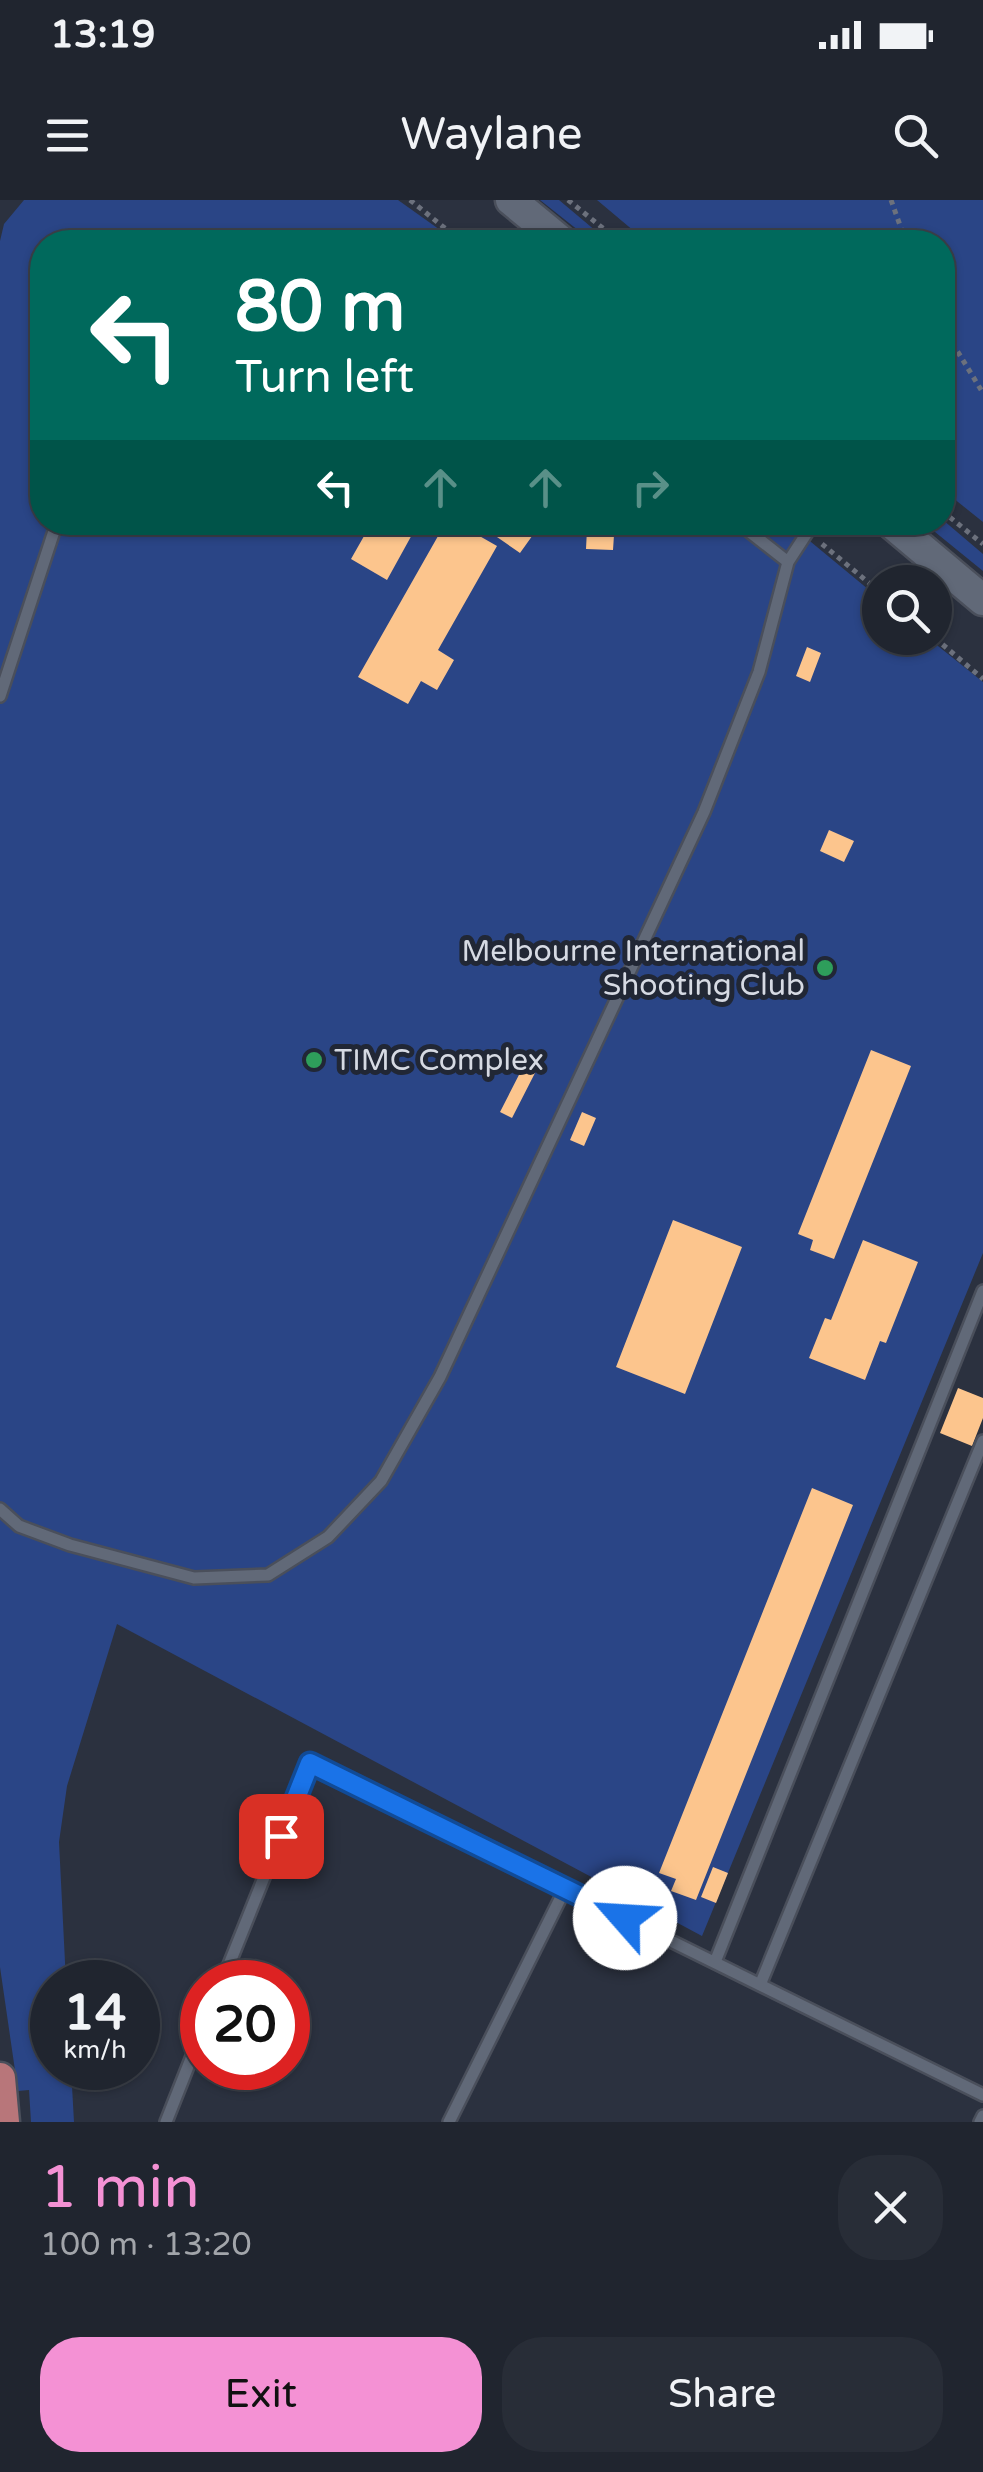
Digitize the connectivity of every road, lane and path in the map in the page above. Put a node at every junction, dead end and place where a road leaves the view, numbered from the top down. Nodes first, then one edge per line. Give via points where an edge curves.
1 (410, 200) edge
2 (511, 200) edge
3 (568, 200) edge
4 (891, 200) edge
5 (447, 230) edge
6 (547, 230) edge
7 (605, 230) edge
8 (902, 230) edge
9 (955, 347) edge
10 (983, 393) edge
11 (955, 521) edge
12 (54, 535) edge
13 (754, 535) edge
14 (806, 535) edge
15 (819, 535) edge
16 (906, 535) edge
17 (983, 544) edge
18 (788, 562) junction
19 (862, 575) edge
20 (983, 600) edge
21 (952, 653) edge
22 (983, 679) edge
23 (0, 696) edge
24 (983, 1291) edge
25 (983, 1441) edge
26 (0, 1510) edge
27 (565, 1888) junction
28 (231, 1960) edge
29 (715, 1962) junction
30 (760, 1985) junction
31 (0, 2078) edge
32 (180, 2087) edge
33 (983, 2095) edge
34 (4, 2122) edge
35 (166, 2122) edge
36 (449, 2122) edge

1 - 5 path
2 - 6 main road
3 - 7 path
4 - 8 path
9 - 10 path
11 - 17 path
12 - 23 lane
13 - 18 lane
14 - 18 lane
15 - 19 path
16 - 20 main road
18 - 26 lane via 759,672 704,812 440,1377 381,1481 328,1537 268,1575 194,1578 53,1539
21 - 22 path
24 - 29 lane
25 - 30 lane
27 - 28 lane via 310,1763
27 - 29 lane
27 - 36 lane
29 - 30 lane
30 - 33 lane
31 - 34 main road
32 - 35 lane

